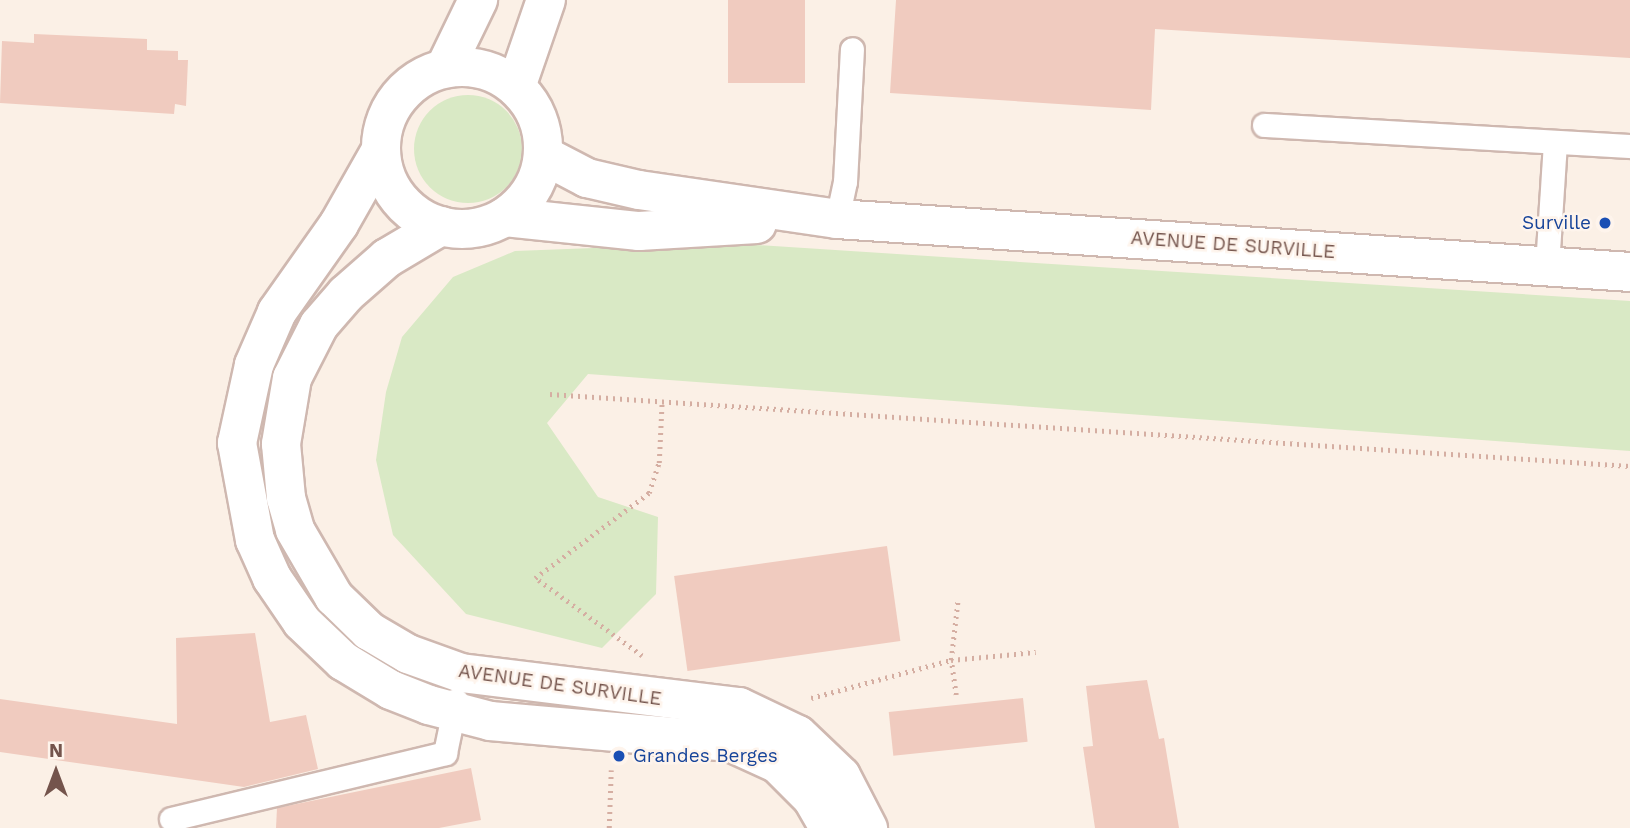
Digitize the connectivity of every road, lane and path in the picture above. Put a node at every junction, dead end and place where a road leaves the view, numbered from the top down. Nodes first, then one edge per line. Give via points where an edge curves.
1 (478, 0) edge
2 (546, 0) edge
3 (852, 49) dead end
4 (445, 68) junction
5 (516, 87) junction
6 (1264, 125) dead end
7 (1555, 142) junction
8 (1630, 146) edge
9 (381, 150) junction
10 (543, 155) junction
11 (505, 217) junction
12 (837, 219) junction
13 (441, 226) junction
14 (1547, 266) junction
15 (1630, 272) edge
16 (550, 394) dead end
17 (662, 400) junction
18 (1630, 466) edge
19 (958, 599) dead end
20 (621, 637) dead end
21 (1036, 652) dead end
22 (951, 660) junction
23 (461, 673) junction
24 (956, 695) dead end
25 (453, 712) junction
26 (648, 732) junction
27 (798, 735) junction
28 (171, 819) dead end
29 (609, 828) edge
30 (829, 828) edge
31 (868, 828) edge

1 - 4 street
2 - 5 street
3 - 12 lane via 845,182
4 - 5 street, AVENUE DE SURVILLE via 470,67 494,73
4 - 9 street, AVENUE DE SURVILLE via 419,79 398,98 385,123
5 - 10 street, AVENUE DE SURVILLE via 533,106 542,130
6 - 7 lane
7 - 8 lane
7 - 14 lane
9 - 13 street, AVENUE DE SURVILLE via 386,176 398,198 418,216
9 - 25 street, AVENUE DE SURVILLE via 340,224 277,312 254,365 237,443 255,540 302,622 343,661 391,690
10 - 11 street, AVENUE DE SURVILLE via 537,180 524,201
10 - 12 street, AVENUE DE SURVILLE via 587,178 639,190
11 - 12 street, AVENUE DE SURVILLE via 639,231
11 - 13 street, AVENUE DE SURVILLE via 463,229
12 - 14 street, AVENUE DE SURVILLE
13 - 23 street, AVENUE DE SURVILLE via 387,258 319,325 292,378 281,444 295,530 334,597 389,643
14 - 15 street, AVENUE DE SURVILLE
16 - 17 path
17 - 18 path
17 - 20 path via 659,463 649,493 535,578
19 - 22 path
21 - 22 path
22 - 24 path
22 - 27 path via 812,696
23 - 25 lane
23 - 27 street, AVENUE DE SURVILLE via 739,707
25 - 26 street, AVENUE DE SURVILLE via 490,720
25 - 28 lane via 445,753
26 - 29 path via 611,770
26 - 30 street, AVENUE DE SURVILLE via 730,742 778,764 812,798
27 - 31 street, AVENUE DE SURVILLE via 841,776

